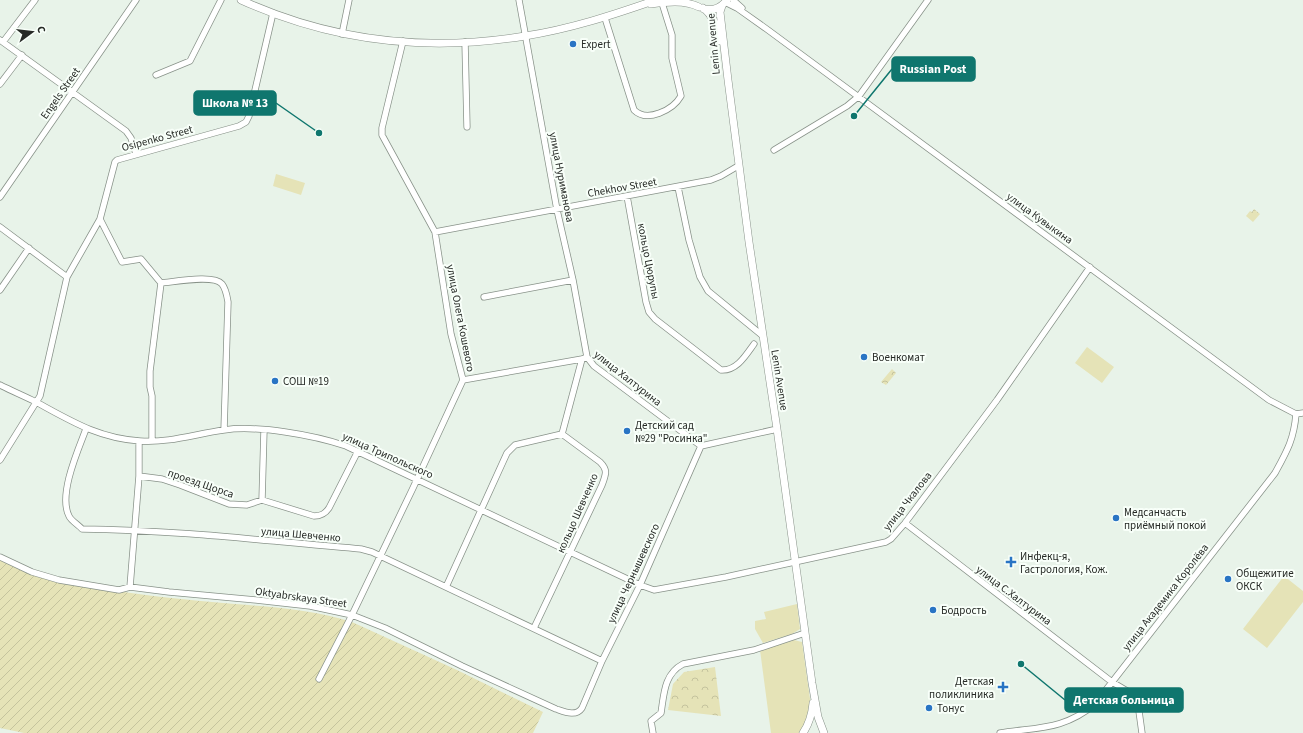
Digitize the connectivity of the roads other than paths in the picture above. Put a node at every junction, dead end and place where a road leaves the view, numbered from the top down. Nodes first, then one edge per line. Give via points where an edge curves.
1 (35, 0) edge
2 (136, 0) edge
3 (221, 0) edge
4 (241, 0) edge
5 (349, 0) edge
6 (519, 0) edge
7 (693, 0) edge
8 (733, 0) edge
9 (928, 0) edge
10 (659, 1) edge
11 (724, 3) edge
12 (701, 7) junction
13 (273, 13) junction
14 (605, 18) junction
15 (768, 30) junction
16 (342, 34) junction
17 (526, 36) junction
18 (2, 41) edge
19 (403, 41) junction
20 (465, 42) junction
21 (22, 55) junction
22 (156, 75) dead end
23 (728, 80) junction
24 (0, 84) edge
25 (73, 92) junction
26 (859, 96) junction
27 (467, 127) dead end
28 (774, 150) dead end
29 (136, 154) junction
30 (738, 166) junction
31 (678, 187) junction
32 (626, 196) junction
33 (0, 197) edge
34 (557, 210) junction
35 (100, 219) junction
36 (0, 227) edge
37 (434, 232) junction
38 (29, 248) junction
39 (1090, 268) junction
40 (67, 277) junction
41 (573, 280) junction
42 (161, 284) junction
43 (0, 290) edge
44 (484, 297) dead end
45 (762, 336) junction
46 (754, 344) dead end
47 (584, 358) junction
48 (463, 380) junction
49 (0, 385) edge
50 (36, 402) junction
51 (1303, 413) edge
52 (1296, 414) junction
53 (86, 429) junction
54 (224, 430) junction
55 (264, 430) junction
56 (773, 430) dead end
57 (562, 434) junction
58 (139, 441) junction
59 (152, 441) junction
60 (701, 446) junction
61 (358, 451) junction
62 (0, 460) edge
63 (139, 476) junction
64 (416, 478) junction
65 (262, 500) junction
66 (480, 510) junction
67 (905, 523) junction
68 (134, 530) junction
69 (571, 552) junction
70 (380, 555) junction
71 (0, 557) edge
72 (795, 562) junction
73 (640, 585) junction
74 (130, 587) junction
75 (446, 587) junction
76 (352, 615) junction
77 (534, 628) junction
78 (805, 633) junction
79 (602, 662) junction
80 (319, 679) dead end
81 (1112, 682) junction
82 (812, 683) junction
83 (582, 708) joint
84 (653, 733) edge
85 (803, 733) edge
86 (824, 733) edge
87 (1000, 733) edge
88 (1142, 733) edge

1 - 18 street
2 - 25 street, Engels Street
3 - 22 street via 190,61
4 - 13 main road
5 - 16 street
6 - 17 street, улица Нуриманова
7 - 12 main road, Lenin Avenue
8 - 15 street, улица Кувыкина
9 - 26 street
10 - 12 main road via 675,1
10 - 14 main road
10 - 14 street via 672,35 672,58 681,93 679,99 662,112 649,116 634,110
11 - 12 main road via 711,10
11 - 15 street, улица Кувыкина via 737,8
11 - 23 main road, Lenin Avenue via 720,12
12 - 23 main road, Lenin Avenue via 708,12 715,25
13 - 16 main road
13 - 29 street, Osipenko Street via 246,122
14 - 17 main road
15 - 26 street, улица Кувыкина
16 - 19 main road
17 - 20 main road
17 - 34 street, улица Нуриманова
18 - 21 street
19 - 20 main road
19 - 37 street, улица Олега Кошевого via 382,135
20 - 27 street
21 - 24 street
21 - 25 street
23 - 30 main road, Lenin Avenue
25 - 29 street via 126,131
25 - 33 street, Engels Street
26 - 28 street via 847,106
26 - 39 street, улица Кувыкина
29 - 35 street, Osipenko Street via 115,162
30 - 31 street, Chekhov Street via 717,178
30 - 45 main road, Lenin Avenue
31 - 32 street, Chekhov Street
31 - 45 street via 700,277 708,291
32 - 34 street, Chekhov Street
32 - 46 street, кольцо Цюрупы via 646,302 649,312 655,319 721,370 735,367
34 - 37 street, Chekhov Street
34 - 41 street, улица Нуриманова
35 - 40 street, Osipenko Street
35 - 42 street via 122,262 141,259
36 - 38 street
37 - 48 street, улица Олега Кошевого
38 - 40 street
38 - 43 street
39 - 52 street, улица Кувыкина via 1269,400
39 - 67 street, улица Чкалова via 997,400
40 - 50 street, Osipenko Street via 40,396
41 - 44 street
41 - 47 street, улица Нуриманова
42 - 54 street via 203,279 219,281 226,292 228,302
42 - 59 street via 150,371
45 - 72 main road, Lenin Avenue
47 - 48 street, улица Халтурина
47 - 57 street
47 - 60 street, улица Халтурина
48 - 64 street, улица Олега Кошевого
49 - 50 street, улица Трипольского
50 - 53 street, улица Трипольского
50 - 62 street, Osipenko Street
51 - 52 street
52 - 81 street, улица Академика Королёва via 1290,446 1275,473
53 - 58 street, улица Трипольского
53 - 68 street, улица Шевченко via 70,472 66,502 69,516 82,529
54 - 55 street, улица Трипольского
54 - 59 street, улица Трипольского via 177,440
55 - 61 street, улица Трипольского via 329,440
55 - 65 street
56 - 60 street
57 - 66 street via 515,445 507,453
57 - 69 street, кольцо Шевченко via 600,462 606,474
58 - 59 street, улица Трипольского
58 - 63 street
60 - 73 street, улица Чернышевского
61 - 64 street, улица Трипольского
61 - 65 street via 330,508 323,515 314,516
63 - 65 street, проезд Щорса via 168,481 229,504 247,505
63 - 68 street
64 - 66 street, улица Трипольского
64 - 70 street, улица Олега Кошевого
66 - 69 street, улица Трипольского
66 - 75 street
67 - 72 street, улица Чкалова via 886,542
67 - 81 street, улица С.Халтурина
68 - 70 street, улица Шевченко via 361,549
68 - 74 street
69 - 73 street, улица Трипольского
69 - 77 street, кольцо Шевченко
70 - 75 street, улица Шевченко
70 - 76 street, улица Олега Кошевого
71 - 74 street, Oktyabrskaya Street via 32,572 59,580 119,590
72 - 73 street, улица Чкалова via 654,590
72 - 78 main road, Lenin Avenue
73 - 79 street, улица Чернышевского
74 - 76 street, Oktyabrskaya Street via 310,606
75 - 77 street, улица Шевченко
76 - 80 street, улица Олега Кошевого
76 - 83 street, Oktyabrskaya Street via 385,628 556,709 571,713
77 - 79 street, улица Шевченко
78 - 82 main road, Lenin Avenue
78 - 84 street via 754,650 683,664 671,673 665,686 661,713 651,720
79 - 83 street, улица Чернышевского
81 - 87 street, улица Академика Королёва via 1095,704 1071,720 1056,725
81 - 88 street, улица С.Халтурина via 1134,695 1138,704
82 - 85 main road, Lenin Avenue via 813,706
82 - 86 main road, Lenin Avenue via 818,717

